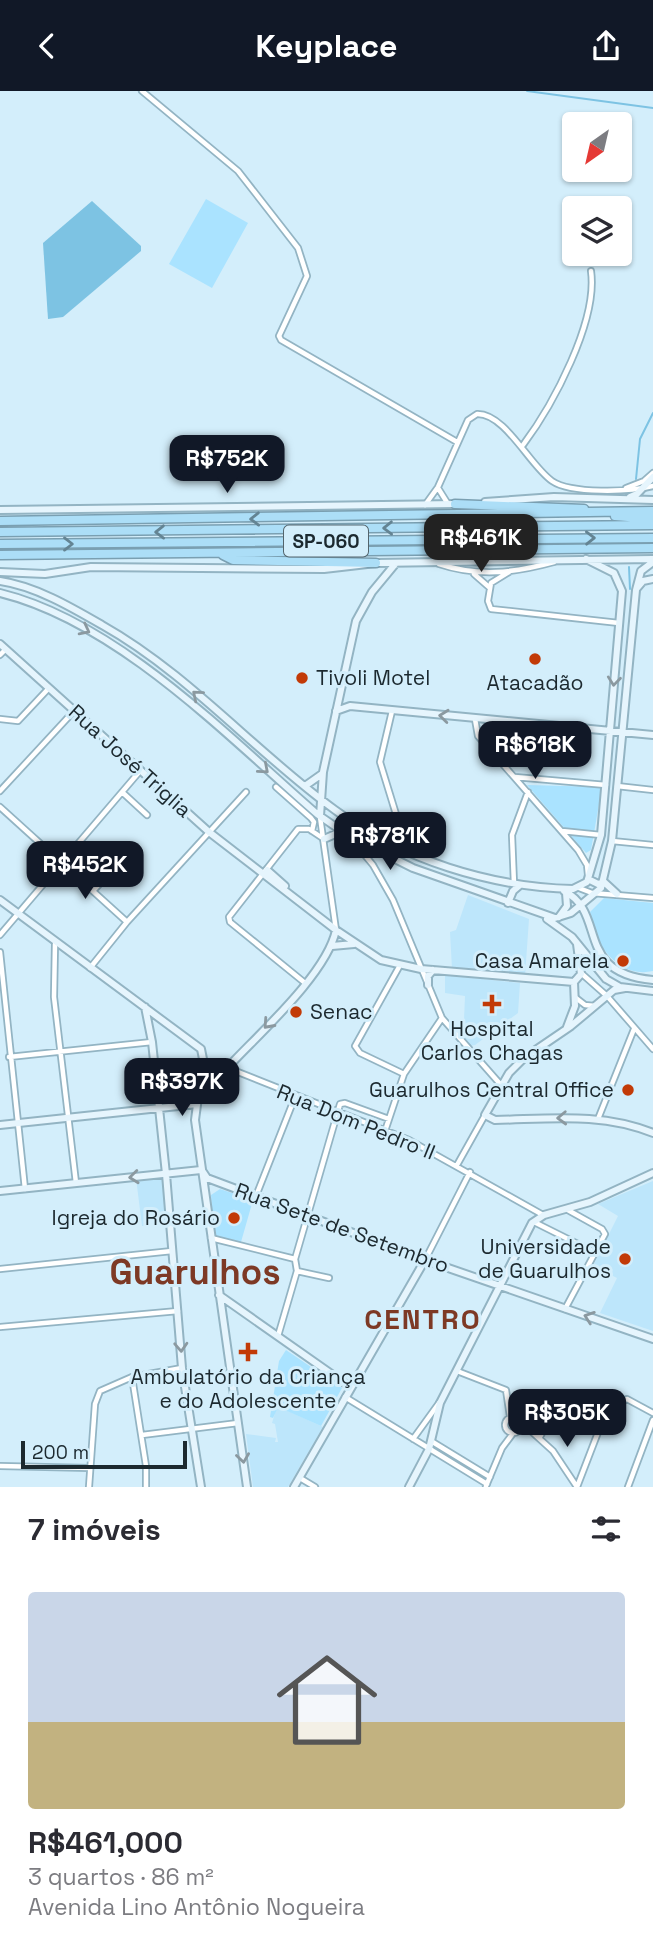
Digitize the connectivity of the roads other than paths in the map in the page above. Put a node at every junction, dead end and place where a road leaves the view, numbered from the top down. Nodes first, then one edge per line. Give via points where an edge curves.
1 (142, 91) edge
2 (592, 271) dead end
3 (457, 442) junction
4 (523, 445) junction
5 (653, 475) edge
6 (438, 487) junction
7 (653, 487) edge
8 (619, 489) junction
9 (643, 489) junction
10 (611, 499) junction
11 (653, 500) edge
12 (452, 504) junction
13 (425, 506) junction
14 (0, 510) edge
15 (625, 511) junction
16 (653, 511) edge
17 (570, 514) junction
18 (653, 519) edge
19 (0, 521) edge
20 (653, 525) edge
21 (0, 532) edge
22 (653, 538) edge
23 (0, 544) edge
24 (653, 548) edge
25 (220, 553) junction
26 (0, 555) edge
27 (562, 559) junction
28 (586, 559) junction
29 (653, 561) edge
30 (435, 562) junction
31 (376, 563) junction
32 (396, 563) junction
33 (0, 572) edge
34 (509, 572) junction
35 (473, 573) junction
36 (653, 579) edge
37 (0, 581) edge
38 (490, 588) junction
39 (636, 590) junction
40 (0, 593) edge
41 (620, 623) junction
42 (618, 644) junction
43 (631, 644) junction
44 (2, 650) edge
45 (49, 688) junction
46 (339, 697) junction
47 (350, 706) junction
48 (75, 711) junction
49 (336, 711) junction
50 (392, 711) junction
51 (0, 719) edge
52 (475, 719) junction
53 (492, 720) junction
54 (609, 729) junction
55 (621, 730) junction
56 (653, 735) edge
57 (488, 748) junction
58 (140, 771) junction
59 (323, 772) junction
60 (514, 777) junction
61 (606, 785) junction
62 (305, 786) junction
63 (617, 786) junction
64 (276, 787) dead end
65 (653, 790) edge
66 (0, 791) edge
67 (122, 792) junction
68 (246, 792) dead end
69 (528, 792) junction
70 (320, 799) junction
71 (0, 807) edge
72 (147, 815) dead end
73 (320, 816) junction
74 (312, 831) junction
75 (562, 831) junction
76 (209, 832) junction
77 (345, 834) junction
78 (601, 835) junction
79 (324, 839) junction
80 (612, 841) junction
81 (653, 845) edge
82 (407, 851) junction
83 (379, 852) junction
84 (61, 860) junction
85 (118, 864) dead end
86 (373, 865) junction
87 (265, 873) junction
88 (588, 879) junction
89 (604, 882) junction
90 (517, 885) junction
91 (579, 888) junction
92 (93, 891) junction
93 (562, 891) junction
94 (596, 893) junction
95 (617, 894) junction
96 (653, 898) edge
97 (0, 900) edge
98 (508, 903) junction
99 (581, 906) junction
100 (18, 914) junction
101 (542, 915) junction
102 (557, 918) junction
103 (127, 922) junction
104 (336, 930) junction
105 (0, 934) edge
106 (576, 942) junction
107 (55, 944) junction
108 (356, 944) junction
109 (332, 946) junction
110 (0, 952) edge
111 (399, 967) junction
112 (90, 968) junction
113 (421, 969) junction
114 (433, 970) junction
115 (581, 972) junction
116 (653, 981) edge
117 (574, 982) junction
118 (305, 983) junction
119 (428, 985) junction
120 (625, 988) junction
121 (653, 991) edge
122 (607, 996) junction
123 (576, 998) junction
124 (144, 1005) junction
125 (596, 1006) junction
126 (443, 1018) junction
127 (567, 1027) junction
128 (634, 1028) junction
129 (152, 1042) junction
130 (653, 1049) edge
131 (60, 1052) junction
132 (9, 1057) junction
133 (202, 1065) junction
134 (230, 1065) junction
135 (404, 1074) junction
136 (501, 1085) junction
137 (295, 1097) junction
138 (197, 1104) junction
139 (159, 1108) junction
140 (337, 1113) junction
141 (485, 1115) junction
142 (67, 1118) junction
143 (389, 1119) junction
144 (598, 1119) junction
145 (17, 1123) junction
146 (0, 1125) edge
147 (385, 1131) junction
148 (653, 1133) edge
149 (457, 1165) junction
150 (201, 1170) junction
151 (470, 1172) junction
152 (653, 1173) edge
153 (166, 1174) junction
154 (76, 1183) junction
155 (223, 1184) junction
156 (25, 1189) junction
157 (0, 1191) edge
158 (204, 1194) junction
159 (256, 1196) junction
160 (565, 1208) junction
161 (544, 1215) junction
162 (308, 1216) junction
163 (534, 1221) junction
164 (210, 1238) junction
165 (173, 1251) junction
166 (596, 1253) junction
167 (295, 1259) junction
168 (425, 1260) junction
169 (0, 1269) edge
170 (297, 1271) junction
171 (329, 1278) dead end
172 (500, 1284) junction
173 (219, 1295) junction
174 (565, 1309) junction
175 (178, 1311) junction
176 (0, 1327) edge
177 (278, 1337) junction
178 (653, 1339) edge
179 (182, 1368) junction
180 (457, 1371) junction
181 (132, 1377) junction
182 (350, 1387) junction
183 (344, 1397) junction
184 (440, 1403) junction
185 (607, 1409) junction
186 (653, 1413) edge
187 (510, 1417) junction
188 (653, 1420) edge
189 (520, 1421) junction
190 (238, 1423) junction
191 (192, 1429) junction
192 (516, 1432) junction
193 (534, 1433) junction
194 (142, 1435) junction
195 (540, 1437) junction
196 (414, 1439) junction
197 (431, 1441) junction
198 (429, 1449) junction
199 (0, 1466) edge
200 (90, 1468) junction
201 (490, 1477) junction
202 (300, 1478) junction
203 (486, 1486) edge
204 (89, 1487) edge
205 (146, 1487) edge
206 (201, 1487) edge
207 (247, 1487) edge
208 (295, 1487) edge
209 (315, 1487) edge
210 (409, 1487) edge
211 (577, 1487) edge
212 (628, 1487) edge

1 - 3 street via 238,171 298,248 307,276 282,325 281,340
2 - 4 street via 590,308 580,337 536,428
3 - 4 street via 468,420 483,414
3 - 6 street
4 - 8 street via 527,456 561,486
5 - 8 street
5 - 9 main road
6 - 12 street
6 - 13 street
7 - 9 street
8 - 9 street
9 - 10 main road via 632,497
10 - 11 main road
10 - 12 main road via 554,496
12 - 13 main road
12 - 15 highway
13 - 14 main road
15 - 16 highway, SP-060
15 - 17 highway, SP-060
17 - 18 highway, SP-060
17 -> 19 highway, SP-060
20 -> 21 highway, SP-060
23 -> 22 highway, SP-060
24 - 25 highway, SP-060
25 - 26 highway, SP-060
25 - 31 highway via 233,560
27 - 28 main road
27 - 30 main road
27 - 34 street
28 - 29 main road
28 - 41 main road via 618,577
29 - 39 main road via 641,571
30 - 32 main road
30 - 35 street
31 - 32 main road
31 - 33 main road via 324,569 91,567 45,574
32 - 46 main road via 359,614
34 - 35 street
34 - 38 street via 497,577
35 - 38 street
36 - 39 main road via 643,581
62 -> 37 main road via 153,657 77,611
38 - 41 street via 488,605 494,610
39 - 43 main road
40 -> 73 main road via 36,605 144,666
41 - 42 main road
42 - 43 main road
42 -> 54 main road
43 - 55 main road
44 - 45 main road, Rua José Triglia
45 - 48 main road, Rua José Triglia
45 - 51 street via 19,720
46 - 47 main road
46 - 49 main road
47 - 49 main road
47 - 50 main road
48 - 58 main road, Rua José Triglia
48 - 66 street
49 - 59 main road
52 -> 50 main road
50 - 82 street via 380,761
52 - 53 main road
52 - 57 street via 476,732
53 - 54 main road
53 - 57 street
54 - 55 main road
54 - 61 main road
55 - 56 main road
55 - 63 main road
57 - 60 street
58 - 67 street
58 - 76 main road, Rua José Triglia
59 - 62 main road
59 - 70 main road
60 - 61 street
60 - 69 street
61 - 78 main road
62 - 70 main road
63 - 65 street
63 - 80 main road
64 - 74 street via 311,818
67 - 72 street
67 - 84 street
68 - 76 street
69 - 75 street
69 - 90 street via 512,835
70 - 73 main road
70 - 82 main road
71 - 84 street
73 - 77 main road
73 - 79 street
74 - 79 street
74 - 87 street via 295,831
75 - 78 street
75 - 88 street via 583,856
76 - 87 main road, Rua José Triglia
76 - 103 street
77 - 79 main road via 333,832
77 - 83 main road
77 - 86 street
78 - 88 main road
79 - 104 street
80 - 81 street
80 - 89 main road
82 - 90 main road via 463,873
83 - 86 street
83 - 98 main road
84 - 92 street
84 - 100 street
85 - 92 street
86 - 113 street
87 - 104 main road, Rua José Triglia
87 - 118 street via 230,915 230,922
88 - 89 main road
88 - 91 main road
89 - 94 main road
89 - 95 main road
90 - 93 main road
90 - 98 main road
91 - 93 main road
91 - 94 street
92 - 103 street
93 - 99 main road
93 - 102 main road via 567,906
94 - 95 street
94 - 99 main road
95 - 96 street
97 - 100 main road
98 - 101 main road
99 - 102 main road
99 - 116 main road via 604,960 626,974
100 - 105 street
100 - 107 main road
101 - 102 main road
101 - 106 main road
103 - 112 street
104 - 108 main road, Rua José Triglia
104 - 109 main road
106 - 115 main road
106 - 120 main road via 600,974
107 - 112 main road
107 - 131 street
108 - 109 main road
108 - 111 main road, Rua José Triglia
109 - 118 main road
110 - 132 street
111 - 113 main road
111 - 135 street via 355,1046 360,1053
112 - 124 main road
113 - 114 main road
113 - 119 street
114 - 117 main road
114 - 119 main road
115 - 117 main road
115 - 122 street
117 - 123 main road
118 -> 134 main road
119 - 126 street
120 - 121 main road
120 - 122 main road
122 - 125 main road
122 - 128 street
123 - 125 street
123 - 127 main road
124 - 129 main road
124 - 133 main road via 197,1043
125 - 127 main road
126 - 135 street
126 - 136 street
127 - 136 main road via 524,1058
128 - 130 street
128 - 144 street
129 - 131 street
129 - 139 main road
131 - 132 street
131 - 142 street
132 - 145 street
133 - 134 main road, Rua Dom Pedro II
133 - 138 main road
134 - 137 street, Rua Dom Pedro II
135 - 143 street
136 - 141 main road
137 - 140 street, Rua Dom Pedro II
137 - 159 street
138 - 139 main road
138 - 150 main road
139 - 142 main road
139 - 153 main road
140 - 143 street via 340,1104 345,1104
140 - 147 street, Rua Dom Pedro II
140 - 162 street
144 -> 141 main road via 495,1120
141 - 149 street
142 - 145 main road
142 - 154 street
143 - 147 street
144 - 148 main road
145 - 146 main road
145 - 156 street
147 - 149 street, Rua Dom Pedro II
149 - 151 street, Rua Dom Pedro II
150 - 153 main road
150 - 155 main road, Rua Sete de Setembro
150 - 158 main road
151 - 161 street, Rua Dom Pedro II
151 - 168 street
152 - 160 main road via 590,1202
153 -> 154 main road
153 - 165 main road
154 - 156 main road
155 - 158 main road, Rua Sete de Setembro
155 - 159 main road, Rua Sete de Setembro
156 - 157 main road
158 - 164 main road
159 - 162 main road, Rua Sete de Setembro
160 - 161 main road
160 - 166 street via 604,1231
161 - 163 main road
162 - 167 street
162 - 168 main road, Rua Sete de Setembro
163 - 166 street
163 - 172 main road
164 - 167 street
164 - 173 main road
165 - 169 street
165 - 175 main road
166 - 174 street
167 - 170 street
168 - 172 main road, Rua Sete de Setembro
168 - 182 main road
170 - 171 street
170 - 177 street
172 - 174 main road, Rua Sete de Setembro
172 - 180 main road
173 - 177 main road
173 - 190 main road
178 -> 174 main road, Rua Sete de Setembro
175 - 176 street
175 -> 179 main road
177 - 182 main road
179 - 181 street
179 - 191 main road
180 - 184 main road
180 - 187 street via 506,1390
181 - 194 street
181 - 200 street via 107,1386 96,1396
182 - 183 main road
183 - 196 street
183 - 202 main road
184 - 196 street
184 - 197 main road
185 - 186 street via 627,1399
185 - 195 street via 551,1416
185 - 211 street
187 - 189 street
187 - 192 street via 505,1428
188 - 212 street
189 - 192 street
189 - 193 street
190 - 191 street
190 -> 207 main road
191 - 194 street
191 - 206 main road
192 - 193 street
192 - 201 street via 502,1448
193 - 195 street
194 - 205 street
195 - 211 street
196 - 198 street
197 - 198 main road
197 - 201 street
198 - 203 street
198 - 210 main road
199 - 200 street
200 - 204 street
201 - 203 street
202 - 208 main road
202 - 209 street

